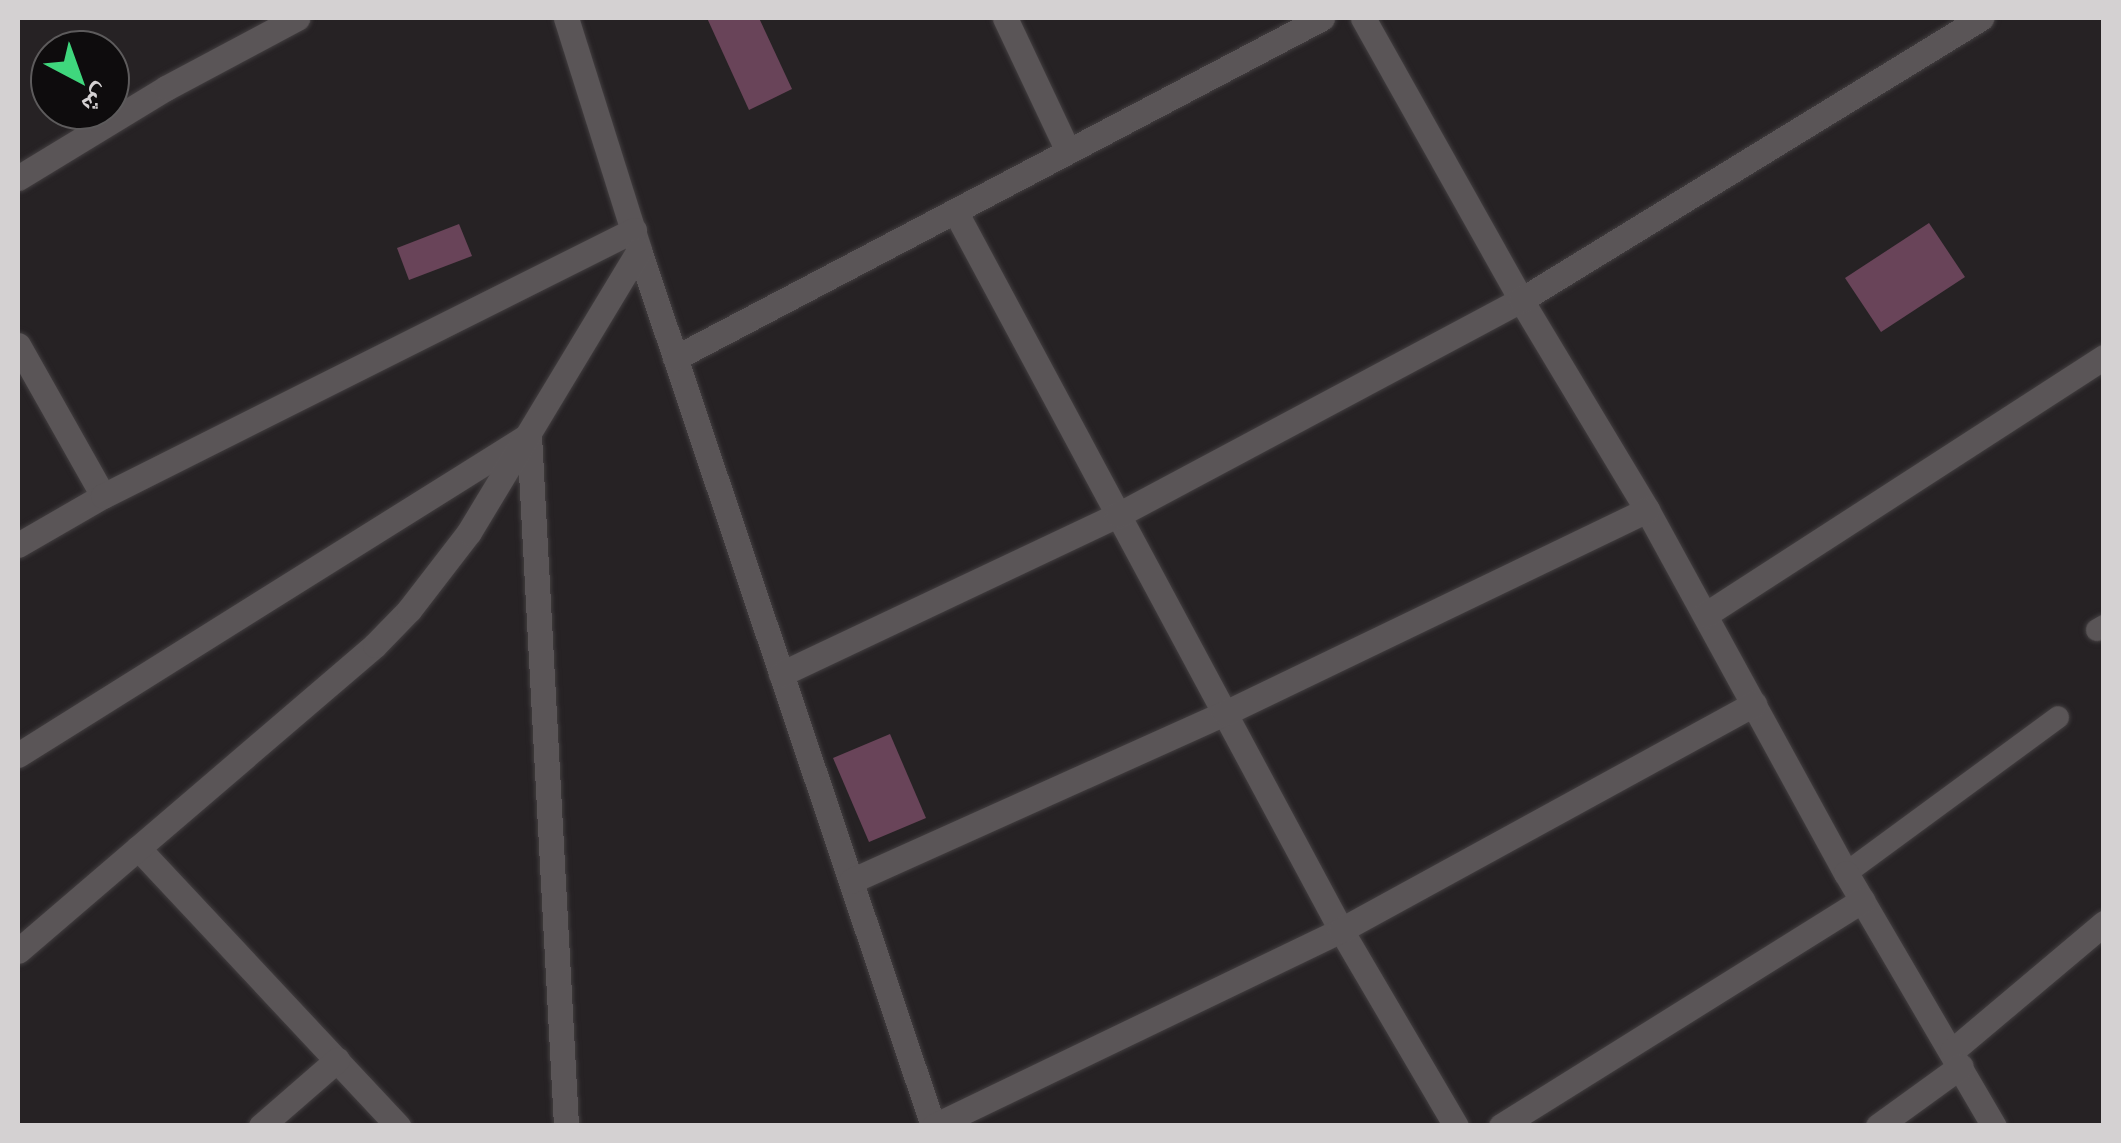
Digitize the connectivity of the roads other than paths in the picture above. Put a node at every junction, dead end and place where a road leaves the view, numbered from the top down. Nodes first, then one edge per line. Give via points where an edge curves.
1 (297, 18) edge
2 (566, 18) edge
3 (1005, 18) edge
4 (1322, 18) edge
5 (1363, 18) edge
6 (1982, 18) edge
7 (1068, 151) junction
8 (18, 178) edge
9 (955, 211) junction
10 (636, 240) junction
11 (1520, 300) junction
12 (18, 345) edge
13 (675, 358) junction
14 (2103, 358) edge
15 (529, 436) junction
16 (103, 496) junction
17 (1647, 510) junction
18 (1118, 515) junction
19 (18, 545) edge
20 (1705, 615) junction
21 (781, 674) junction
22 (1754, 704) junction
23 (1224, 713) junction
24 (2058, 717) dead end
25 (18, 755) edge
26 (138, 848) junction
27 (1846, 873) junction
28 (851, 881) junction
29 (1862, 900) junction
30 (2104, 923) edge
31 (1341, 930) junction
32 (18, 952) edge
33 (1956, 1058) junction
34 (336, 1060) junction
35 (261, 1126) edge
36 (398, 1126) edge
37 (566, 1126) edge
38 (934, 1126) edge
39 (1456, 1126) edge
40 (1501, 1126) edge
41 (1878, 1126) edge
42 (1994, 1126) edge

1 - 8 street
2 - 10 street
3 - 7 street
4 - 7 street
5 - 11 street
6 - 11 street
7 - 9 street
9 - 13 street
9 - 18 street
10 - 13 street
10 - 15 street
10 - 16 street
11 - 17 street
11 - 18 street
12 - 16 street
13 - 21 street
14 - 20 street
15 - 25 street
15 - 26 street via 469,532 409,610
15 - 37 street
16 - 19 street
17 - 20 street
17 - 23 street
18 - 21 street
18 - 23 street
20 - 22 street
21 - 28 street
22 - 27 street
22 - 31 street
23 - 28 street
23 - 31 street
24 - 27 lane
26 - 32 street
26 - 34 street
27 - 29 street
28 - 38 street
29 - 33 street
29 - 40 street
30 - 33 street
31 - 38 street
31 - 39 street
33 - 41 street
33 - 42 street
34 - 35 street
34 - 36 street

